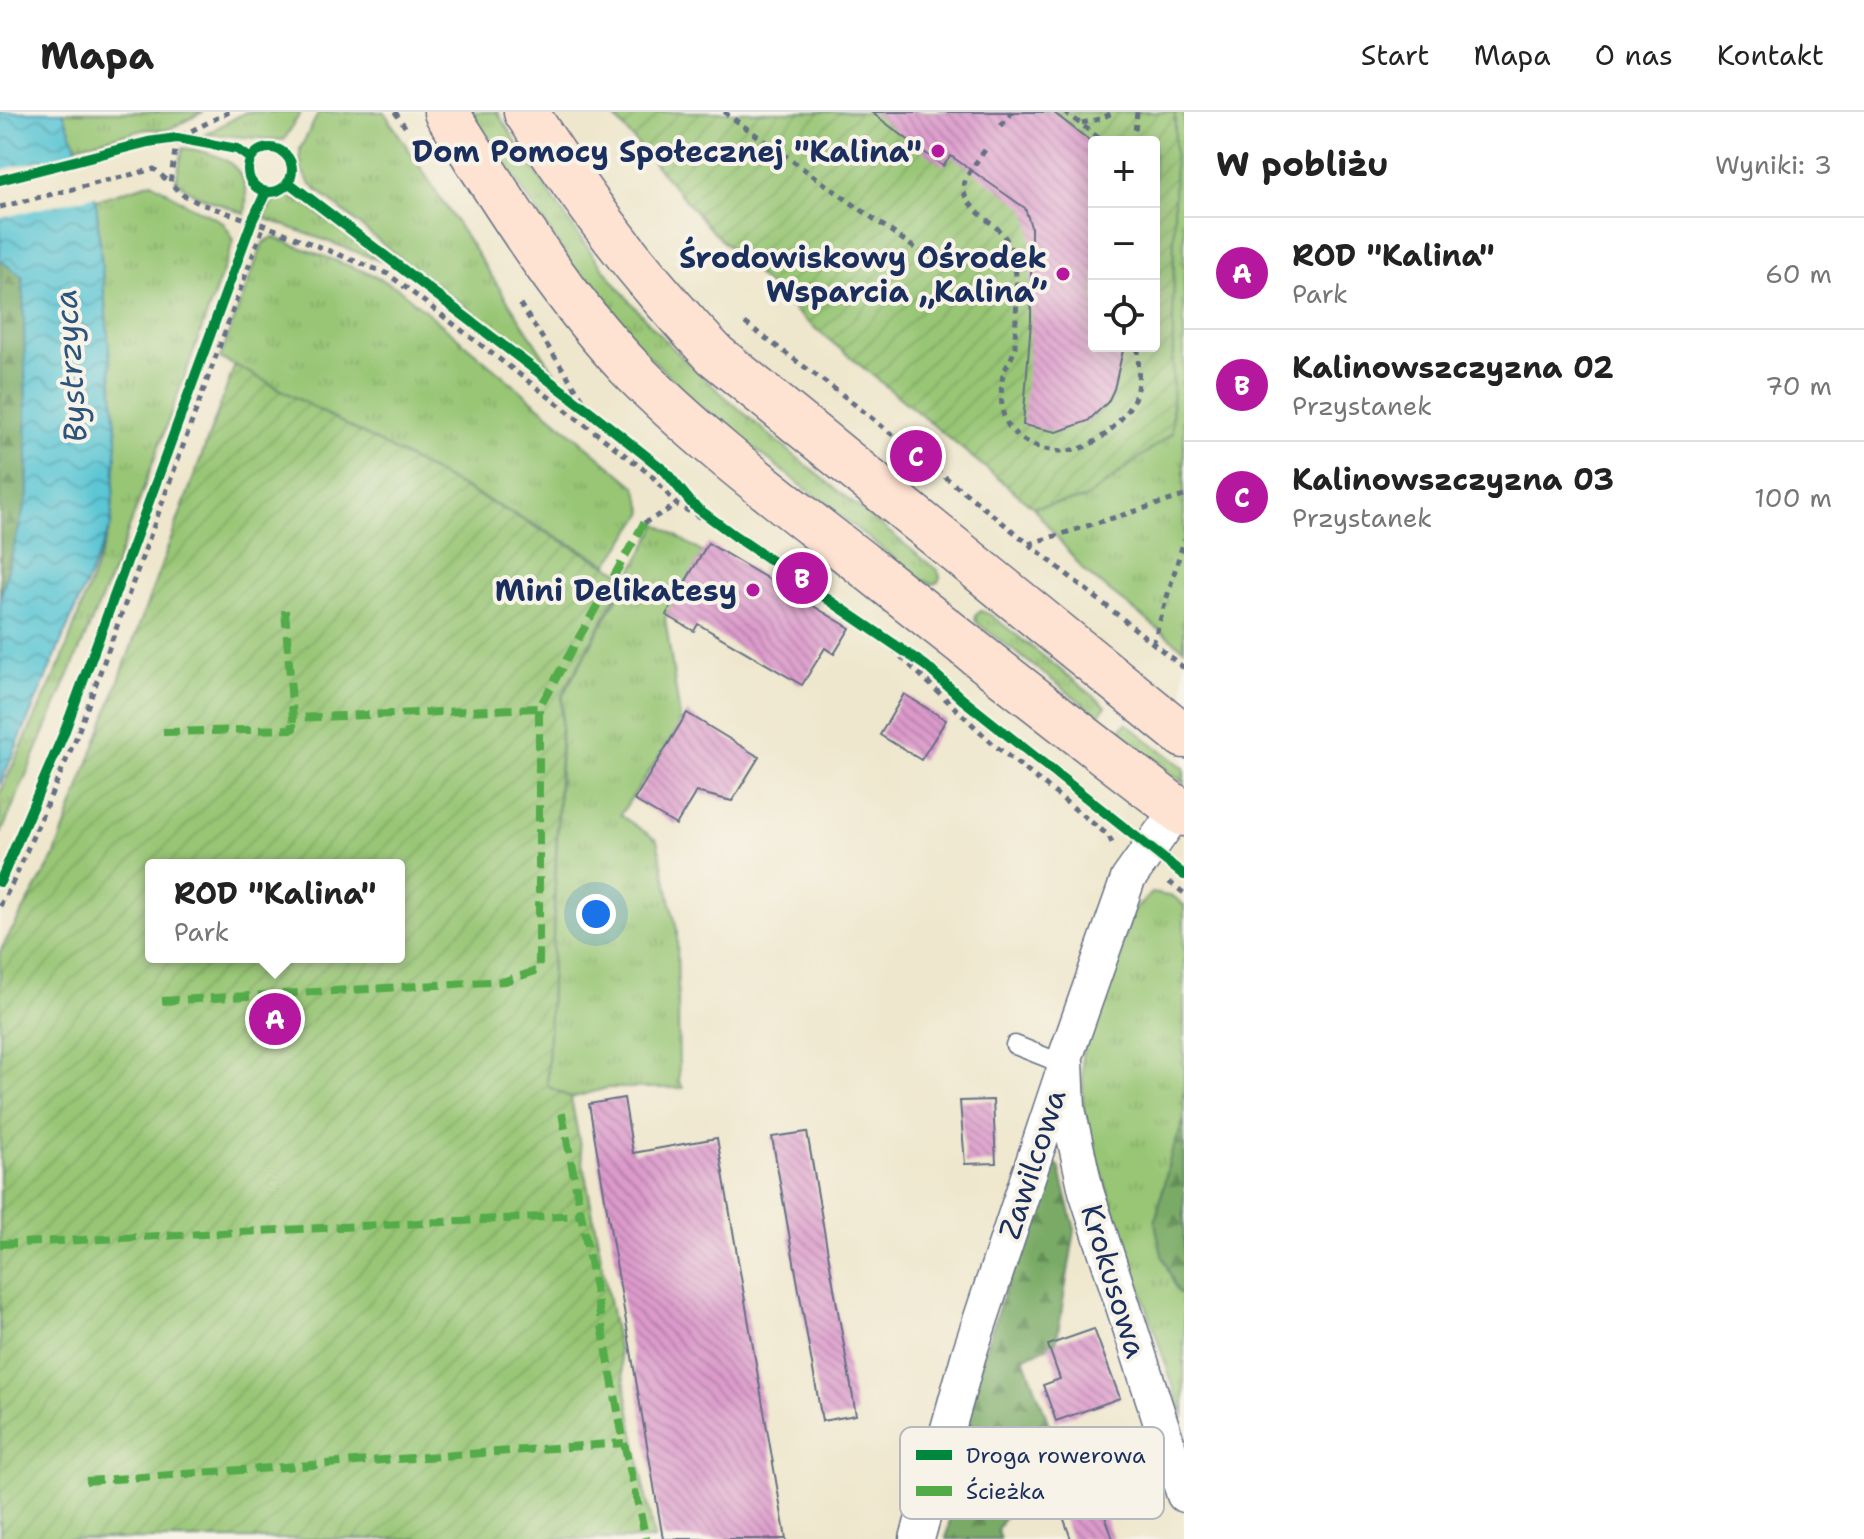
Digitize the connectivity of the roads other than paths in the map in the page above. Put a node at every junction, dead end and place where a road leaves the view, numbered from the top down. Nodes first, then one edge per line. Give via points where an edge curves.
1 (446, 112) edge
2 (526, 112) edge
3 (980, 571) junction
4 (938, 624) junction
5 (1184, 736) edge
6 (1181, 811) edge
7 (1015, 1045) dead end
8 (1065, 1063) junction
9 (948, 1427) edge
10 (1160, 1427) edge
11 (1164, 1439) edge
12 (1184, 1495) edge
13 (923, 1519) edge
14 (917, 1539) edge

1 - 4 main road via 557,278 627,365 707,441
2 - 3 main road via 602,225 715,355
3 - 4 main road
3 - 5 main road
4 - 6 main road
6 - 8 street, Zawilcowa via 1128,879
7 - 8 lane
8 - 9 street, Zawilcowa
8 - 10 street, Krokusowa via 1068,1109 1086,1191
11 - 12 street, Krokusowa
13 - 14 street, Zawilcowa

